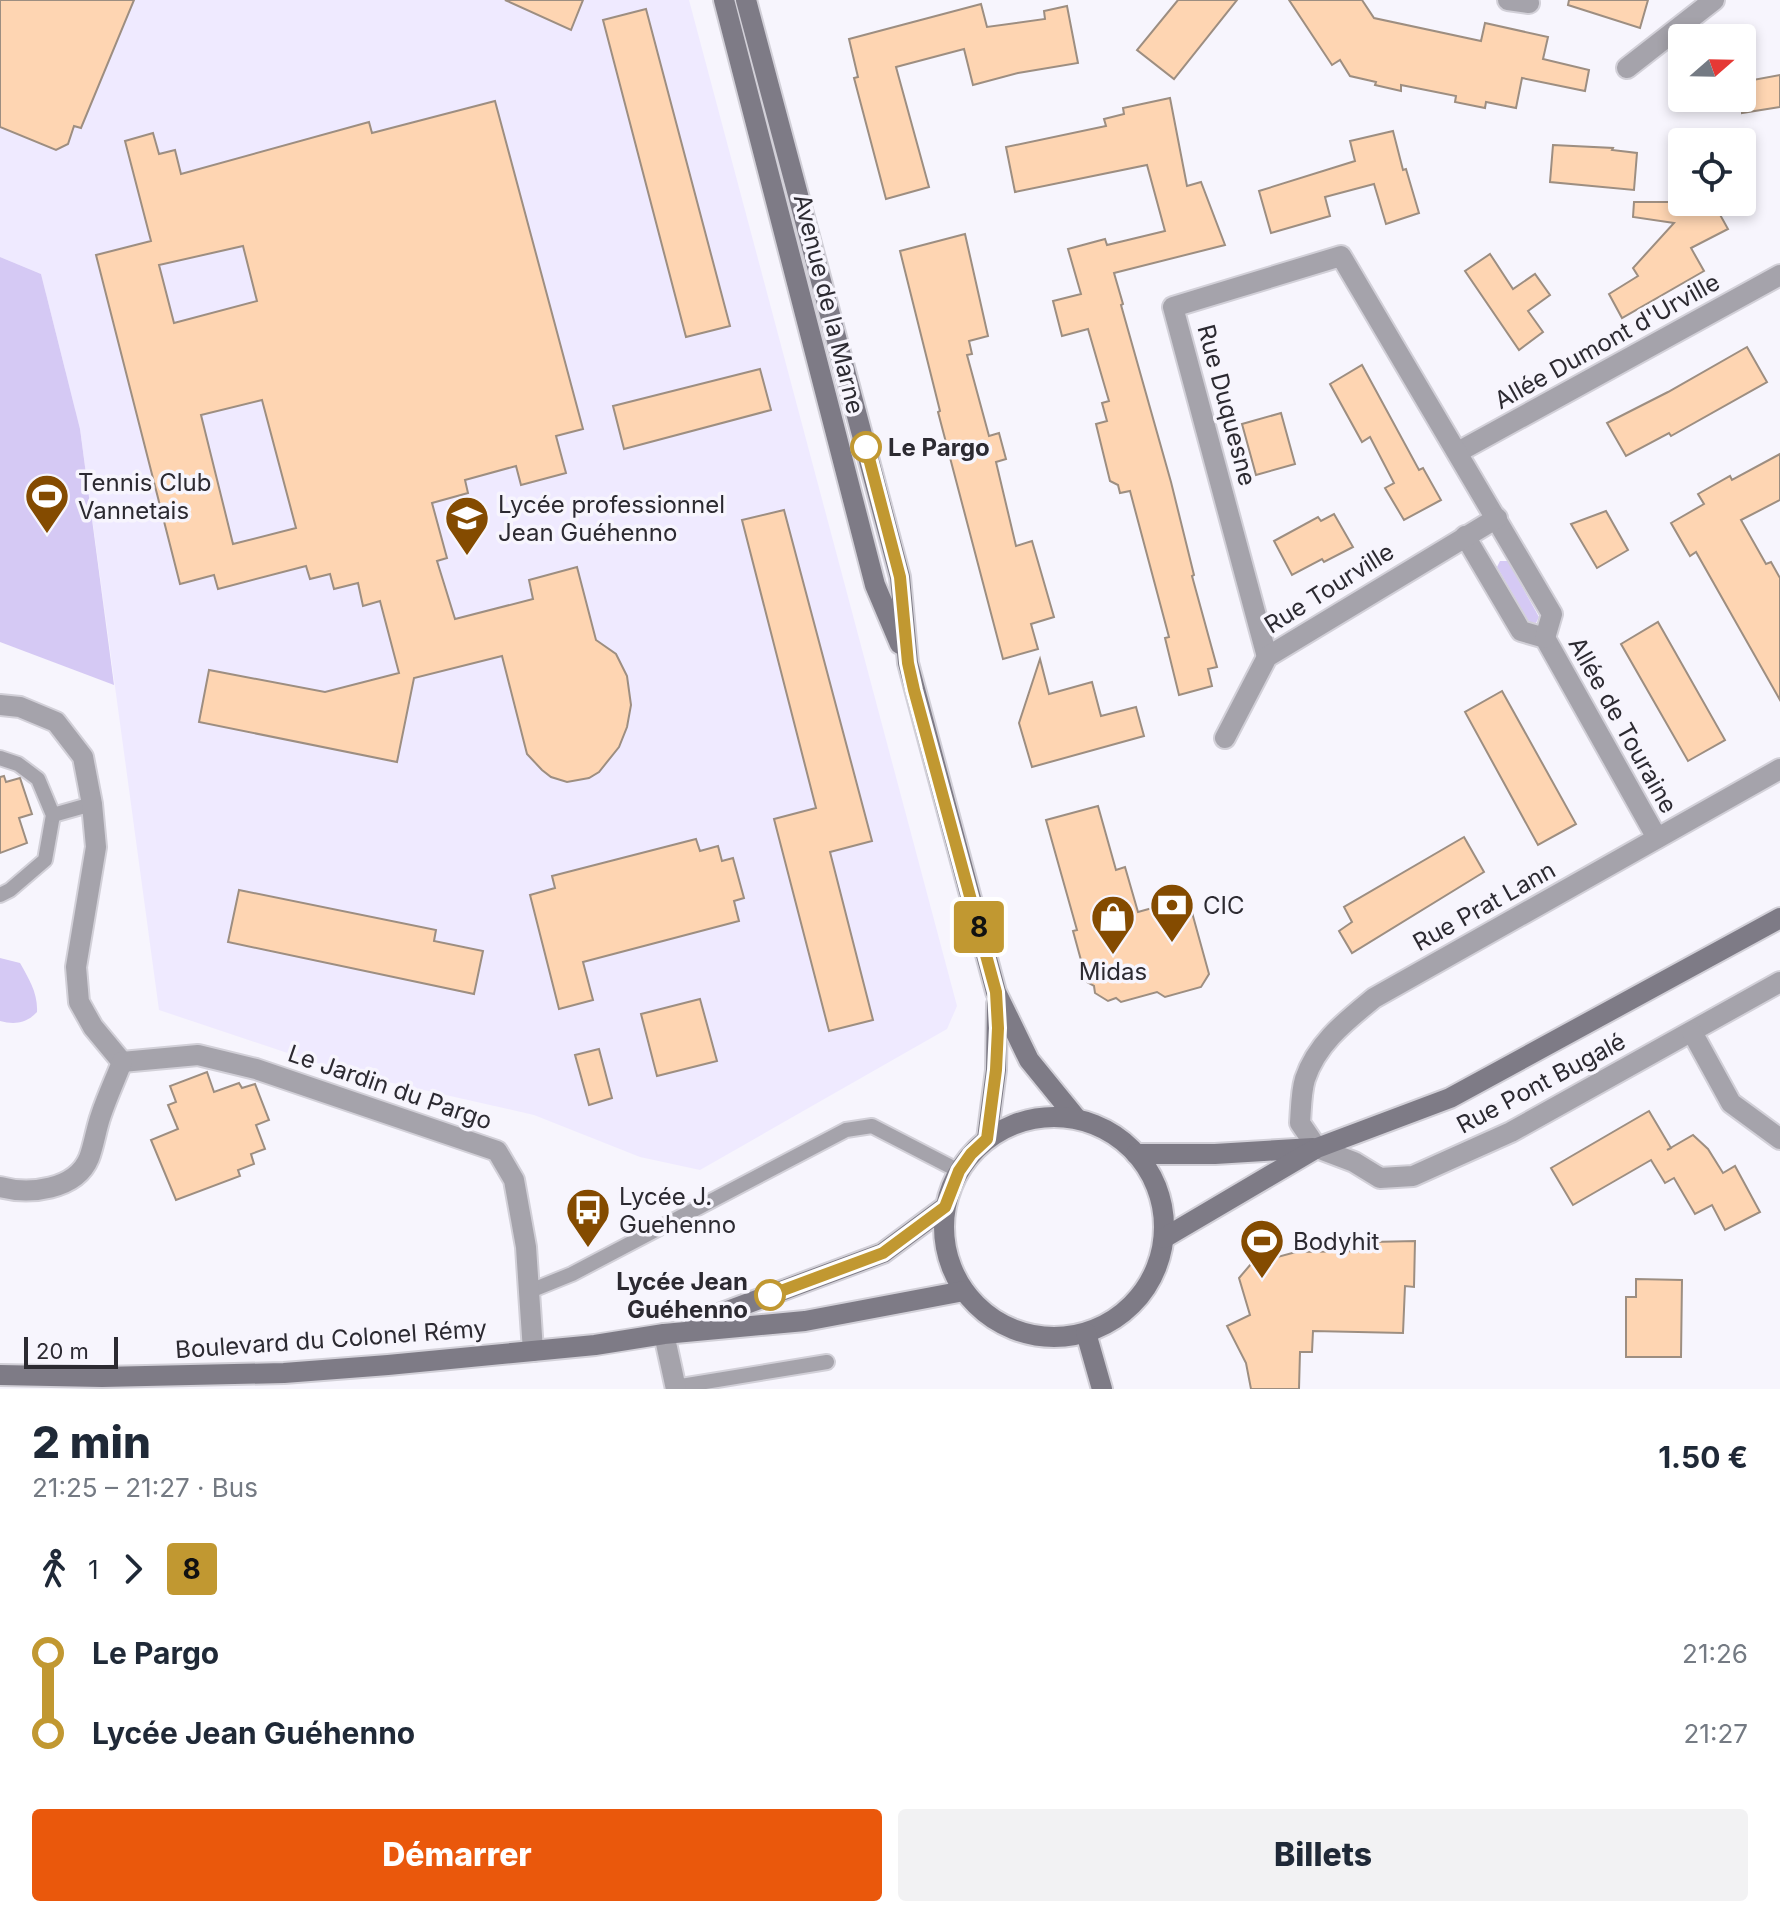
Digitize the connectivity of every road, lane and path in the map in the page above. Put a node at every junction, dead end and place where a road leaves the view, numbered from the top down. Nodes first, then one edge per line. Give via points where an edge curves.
1 (1508, 0) edge
2 (1714, 0) edge
3 (732, 2) edge
4 (1529, 3) dead end
5 (1627, 68) dead end
6 (1780, 275) edge
7 (1458, 452) junction
8 (1497, 518) junction
9 (1465, 536) junction
10 (1545, 638) junction
11 (1267, 657) junction
12 (0, 705) edge
13 (1225, 738) dead end
14 (0, 758) edge
15 (1780, 769) edge
16 (92, 804) junction
17 (53, 815) junction
18 (1657, 838) junction
19 (0, 895) edge
20 (1780, 918) edge
21 (1780, 982) edge
22 (996, 992) junction
23 (1692, 1032) junction
24 (122, 1062) junction
25 (1077, 1119) junction
26 (987, 1139) junction
27 (1780, 1139) edge
28 (1317, 1148) junction
29 (1136, 1154) junction
30 (959, 1171) junction
31 (0, 1187) edge
32 (945, 1207) junction
33 (1164, 1238) junction
34 (530, 1291) junction
35 (964, 1291) junction
36 (1086, 1333) junction
37 (664, 1334) junction
38 (533, 1351) junction
39 (827, 1362) dead end
40 (0, 1375) edge
41 (669, 1388) edge
42 (1102, 1389) edge

1 - 4 street
2 - 5 street
3 - 22 main road, Avenue de la Marne via 900,577 908,663
6 - 7 street, Allée Dumont d'Urville
7 - 8 street, Rue Duquesne
7 - 11 street, Rue Duquesne via 1341,256 1173,307
8 - 9 street, Rue Tourville
8 - 10 street, Allée de Touraine via 1552,614
9 - 10 street, Allée de Touraine via 1521,631
9 - 11 street, Rue Tourville
10 - 18 street, Allée de Touraine
11 - 13 street, Rue Tourville
12 - 16 street via 56,722 83,757
14 - 17 lane via 38,779
15 - 18 street, Rue Prat Lann
16 - 17 lane
16 - 24 street via 96,847 76,967 79,1002
17 - 19 lane via 45,860
18 - 28 street, Rue Prat Lann via 1374,998 1331,1034 1304,1082 1300,1123
20 - 28 main road via 1450,1098
21 - 23 street, Rue Pont Bugalé
22 - 25 main road, Avenue de la Marne via 1029,1060
22 - 26 main road, Avenue de la Marne via 996,1070
23 - 27 street via 1731,1103
23 - 28 street, Rue Pont Bugalé via 1511,1132 1413,1176 1380,1178
24 - 31 street via 88,1160 72,1179 47,1189
24 - 34 street, Le Jardin du Pargo via 198,1055 256,1069 497,1151 514,1180
25 - 26 main road via 1046,1117 1015,1124
25 - 29 main road via 1110,1132
26 - 30 main road
28 - 29 main road
28 - 33 main road
29 - 33 main road via 1158,1193
30 - 32 main road
30 - 34 lane via 872,1126 846,1130
32 - 35 main road via 944,1237
32 - 37 main road, Boulevard du Colonel Rémy via 883,1253
33 - 36 main road via 1156,1269 1139,1297 1115,1319
34 - 38 street, Le Jardin du Pargo
35 - 36 main road via 988,1315 1018,1332 1052,1338
35 - 37 main road, Boulevard du Colonel Rémy via 805,1321
36 - 42 main road
37 - 38 main road, Boulevard du Colonel Rémy
37 - 41 street
38 - 40 main road, Boulevard du Colonel Rémy via 284,1373
39 - 41 lane

